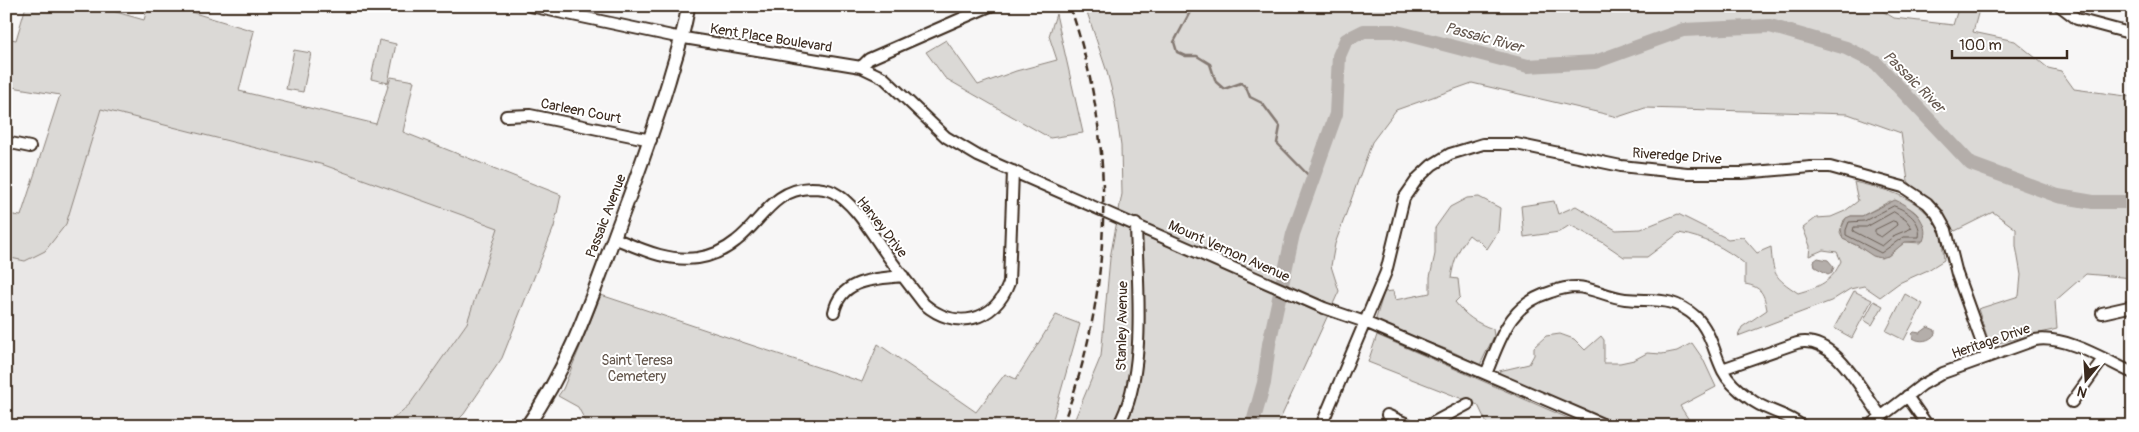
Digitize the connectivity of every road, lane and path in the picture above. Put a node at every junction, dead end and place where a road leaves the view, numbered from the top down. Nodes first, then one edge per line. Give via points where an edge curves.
1 (530, 6) edge
2 (688, 6) edge
3 (2060, 6) edge
4 (985, 7) edge
5 (2133, 34) edge
6 (682, 37) junction
7 (861, 67) junction
8 (506, 116) dead end
9 (651, 140) junction
10 (6, 142) edge
11 (30, 147) dead end
12 (1013, 171) junction
13 (1136, 224) junction
14 (614, 238) junction
15 (902, 276) junction
16 (2133, 306) edge
17 (834, 312) dead end
18 (2102, 313) dead end
19 (1365, 322) junction
20 (1987, 356) junction
21 (2103, 359) junction
22 (1722, 369) junction
23 (2133, 373) edge
24 (1486, 374) junction
25 (1907, 396) junction
26 (2072, 402) dead end
27 (1468, 404) dead end
28 (1387, 415) dead end
29 (1882, 416) junction
30 (527, 426) edge
31 (1118, 426) edge
32 (1321, 426) edge
33 (1412, 426) edge
34 (1427, 426) edge
35 (1607, 426) edge
36 (1802, 426) edge
37 (1869, 426) edge
38 (1928, 426) edge

1 - 6 street, Kent Place Boulevard
2 - 6 main road, Passaic Avenue
3 - 5 street via 2078,19
4 - 7 street via 869,59
6 - 7 street, Kent Place Boulevard
6 - 9 main road, Passaic Avenue
7 - 12 street, Mount Vernon Avenue via 884,78 946,137
8 - 9 street, Carleen Court via 530,115
9 - 14 main road, Passaic Avenue
10 - 11 street
12 - 13 street, Mount Vernon Avenue
12 - 15 street, Harvey Drive via 1009,283 998,304 976,318 946,318 924,304
13 - 19 street, Mount Vernon Avenue via 1324,308
13 - 31 street, Stanley Avenue via 1136,371 1130,398
14 - 15 street, Harvey Drive via 669,258 707,256 736,242 768,206 783,195 802,189 821,189 833,192 854,210
14 - 30 main road, Passaic Avenue via 556,382
15 - 17 street via 852,286 840,296
16 - 18 street
19 - 20 street, Riveredge Drive via 1386,272 1400,208 1418,178 1450,154 1484,144 1504,143 1528,145 1621,166 1687,173 1742,174 1830,168 1903,187 1927,203 1946,230 1957,274
19 - 24 street, Mount Vernon Avenue
19 - 32 street, Riveredge Drive
20 - 21 street, Heritage Drive via 2048,338
20 - 25 street, Heritage Drive via 1943,373
21 - 23 street, Heritage Drive
21 - 26 street
22 - 24 street via 1704,328 1694,315 1659,299 1614,297 1578,287 1545,293 1516,312
22 - 29 street via 1797,343 1818,344 1840,361
22 - 36 street via 1749,399 1784,414
24 - 35 street, Mount Vernon Avenue
25 - 29 street, Heritage Drive
25 - 38 street
27 - 34 street
28 - 33 street
29 - 37 street, Heritage Drive

